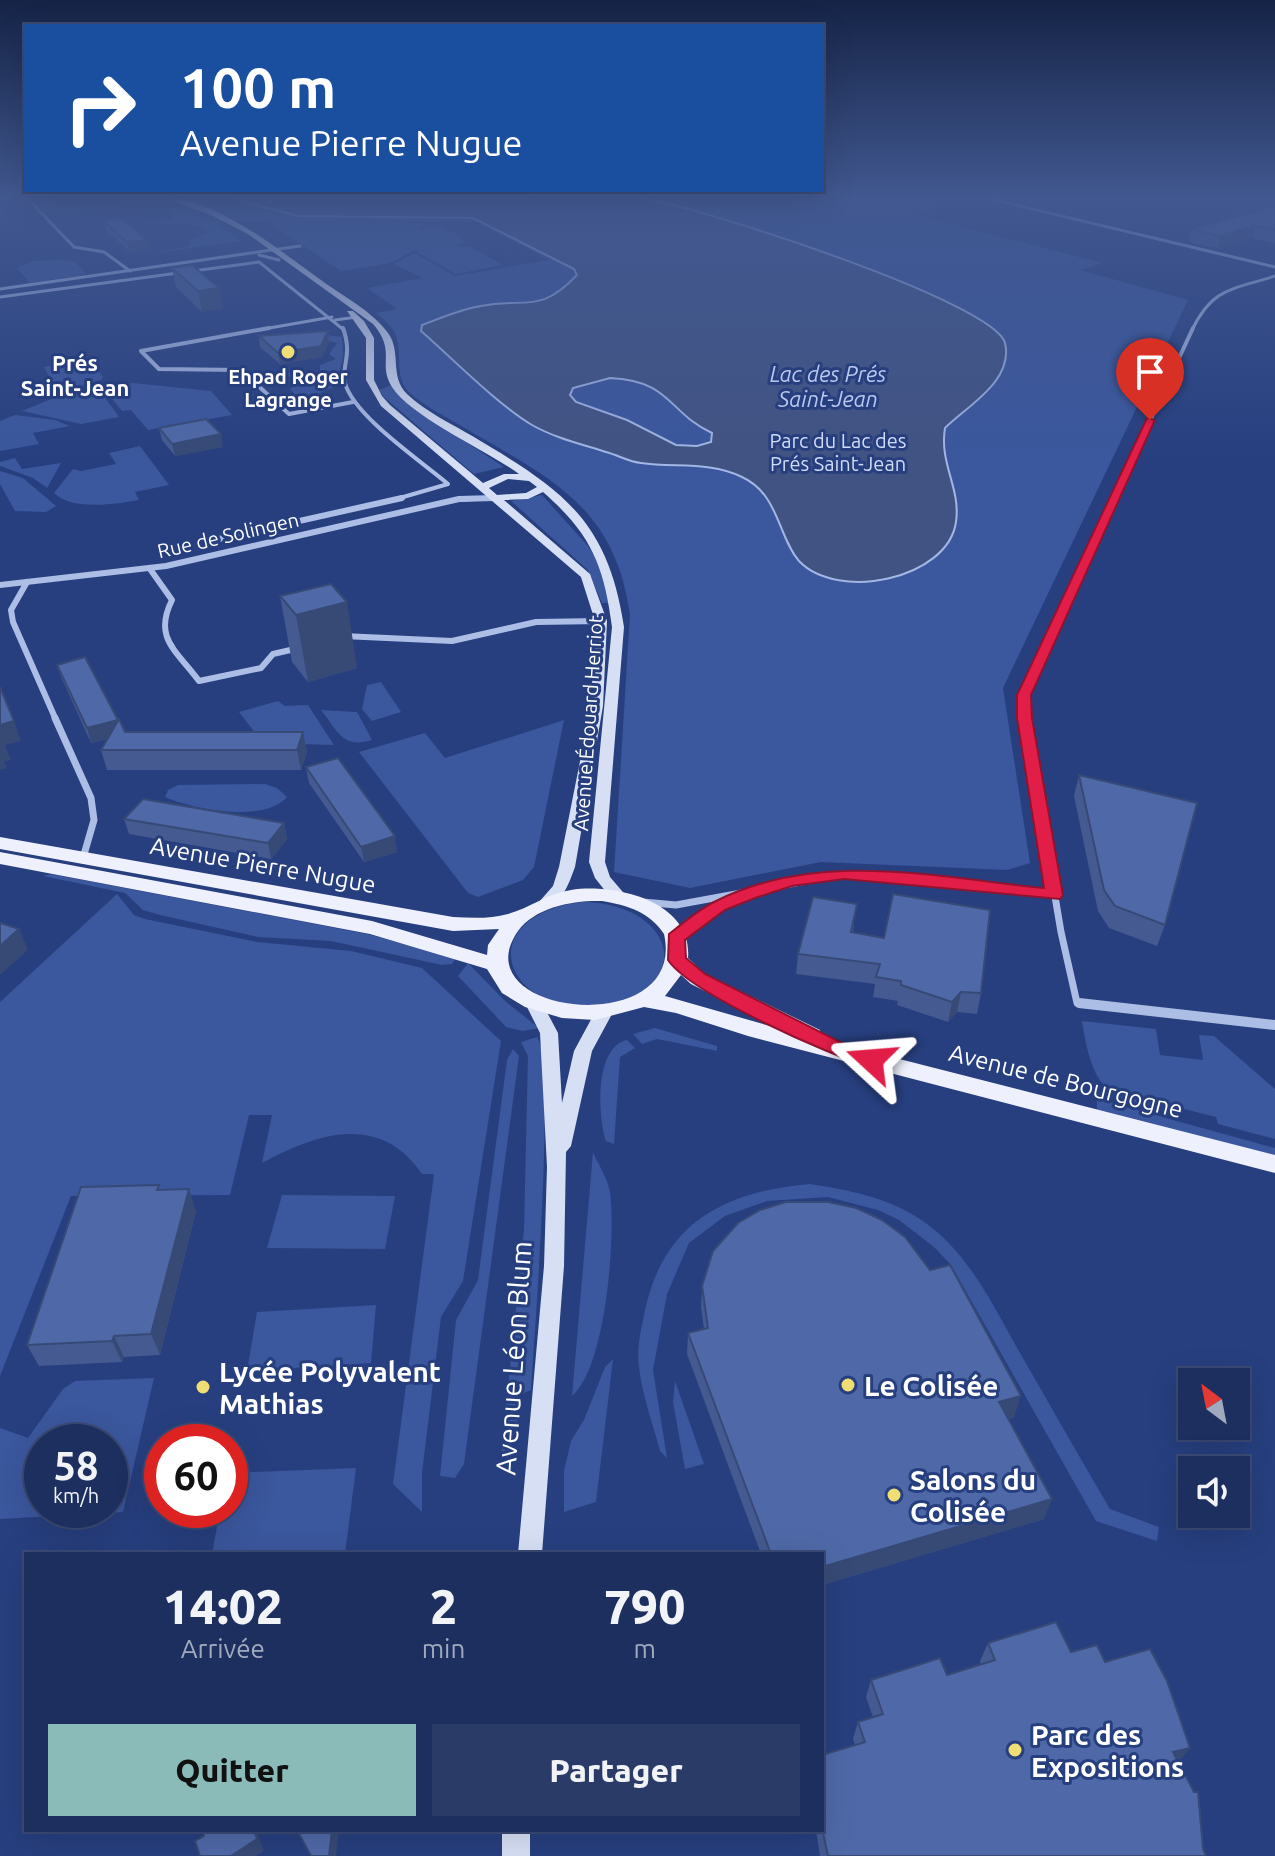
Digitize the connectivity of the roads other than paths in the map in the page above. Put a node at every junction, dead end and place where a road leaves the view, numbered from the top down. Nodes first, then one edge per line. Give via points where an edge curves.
1 (24, 286) edge
2 (76, 286) edge
3 (290, 286) edge
4 (314, 286) edge
5 (325, 286) edge
6 (1246, 286) edge
7 (0, 289) edge
8 (0, 297) edge
9 (357, 317) junction
10 (334, 319) junction
11 (353, 402) junction
12 (541, 483) junction
13 (481, 488) junction
14 (494, 498) junction
15 (459, 499) junction
16 (362, 507) junction
17 (374, 519) junction
18 (219, 539) dead end
19 (150, 569) junction
20 (27, 582) junction
21 (0, 585) edge
22 (601, 621) junction
23 (329, 640) edge
24 (303, 647) edge
25 (0, 843) edge
26 (0, 858) edge
27 (83, 858) junction
28 (789, 881) junction
29 (1054, 895) junction
30 (625, 899) junction
31 (547, 902) junction
32 (517, 918) junction
33 (675, 938) junction
34 (677, 960) junction
35 (498, 965) junction
36 (645, 1000) junction
37 (535, 1005) junction
38 (603, 1014) junction
39 (1275, 1025) edge
40 (844, 1052) junction
41 (1275, 1164) edge
42 (557, 1167) junction
43 (530, 1552) edge
44 (516, 1832) edge
45 (516, 1856) edge

1 - 7 street
2 - 8 street
3 - 10 street
4 - 9 main road, Avenue Édouard Herriot
5 - 12 main road, Avenue Édouard Herriot via 376,321 390,341 389,368 398,390
6 - 29 street via 1204,305 1024,695
9 - 10 street
9 - 13 main road, Avenue Édouard Herriot via 374,344 370,381 380,398
10 - 11 street via 349,340 343,373
10 - 11 street via 141,351 159,369 241,370 289,414
11 - 16 street via 448,484
12 - 13 main road via 507,476
12 - 14 main road via 528,496
12 - 30 main road, Avenue Édouard Herriot via 585,527 607,564 615,594 618,627 597,862 611,891
13 - 14 main road, Avenue Édouard Herriot
13 - 15 street, Rue de Solingen
14 - 15 street, Rue de Solingen
14 - 22 main road, Avenue Édouard Herriot via 586,576
15 - 17 street, Rue de Solingen
16 - 17 street
16 - 18 street
17 - 19 street, Rue de Solingen
19 - 20 street, Rue de Solingen
19 - 24 street via 172,600 162,620 163,632 199,681 261,668 273,654
20 - 21 street, Rue de Solingen
20 - 27 street via 11,610 13,622 91,798 94,820
22 - 23 street via 536,622 452,641 358,634
22 - 31 main road, Avenue Édouard Herriot via 597,706 577,825 560,888
25 - 27 main road, Avenue Pierre Nugue
26 - 35 main road, Avenue Pierre Nugue via 372,928
27 - 32 main road, Avenue Pierre Nugue via 430,921 481,924
28 - 29 street, Avenue Pierre Nugue via 844,874
28 - 30 street, Avenue Pierre Nugue via 676,905
28 - 33 street, Avenue Pierre Nugue via 719,906
29 - 39 street via 1077,1003
30 - 31 main road, Avenue Pierre Nugue via 588,894
30 - 33 main road, Avenue Pierre Nugue via 661,918
31 - 32 main road, Avenue Pierre Nugue
32 - 35 main road via 499,945
33 - 34 main road
34 - 36 main road via 672,975
34 - 40 main road, Avenue de Bourgogne via 698,979
35 - 37 main road via 510,987
36 - 38 main road
36 - 40 main road, Avenue de Bourgogne
37 - 38 main road via 579,1015
37 - 42 main road, Avenue Léon Blum via 549,1033
38 - 42 main road, Avenue Léon Blum via 583,1051
40 - 41 main road, Avenue de Bourgogne
42 - 43 main road, Avenue Léon Blum
44 - 45 main road

